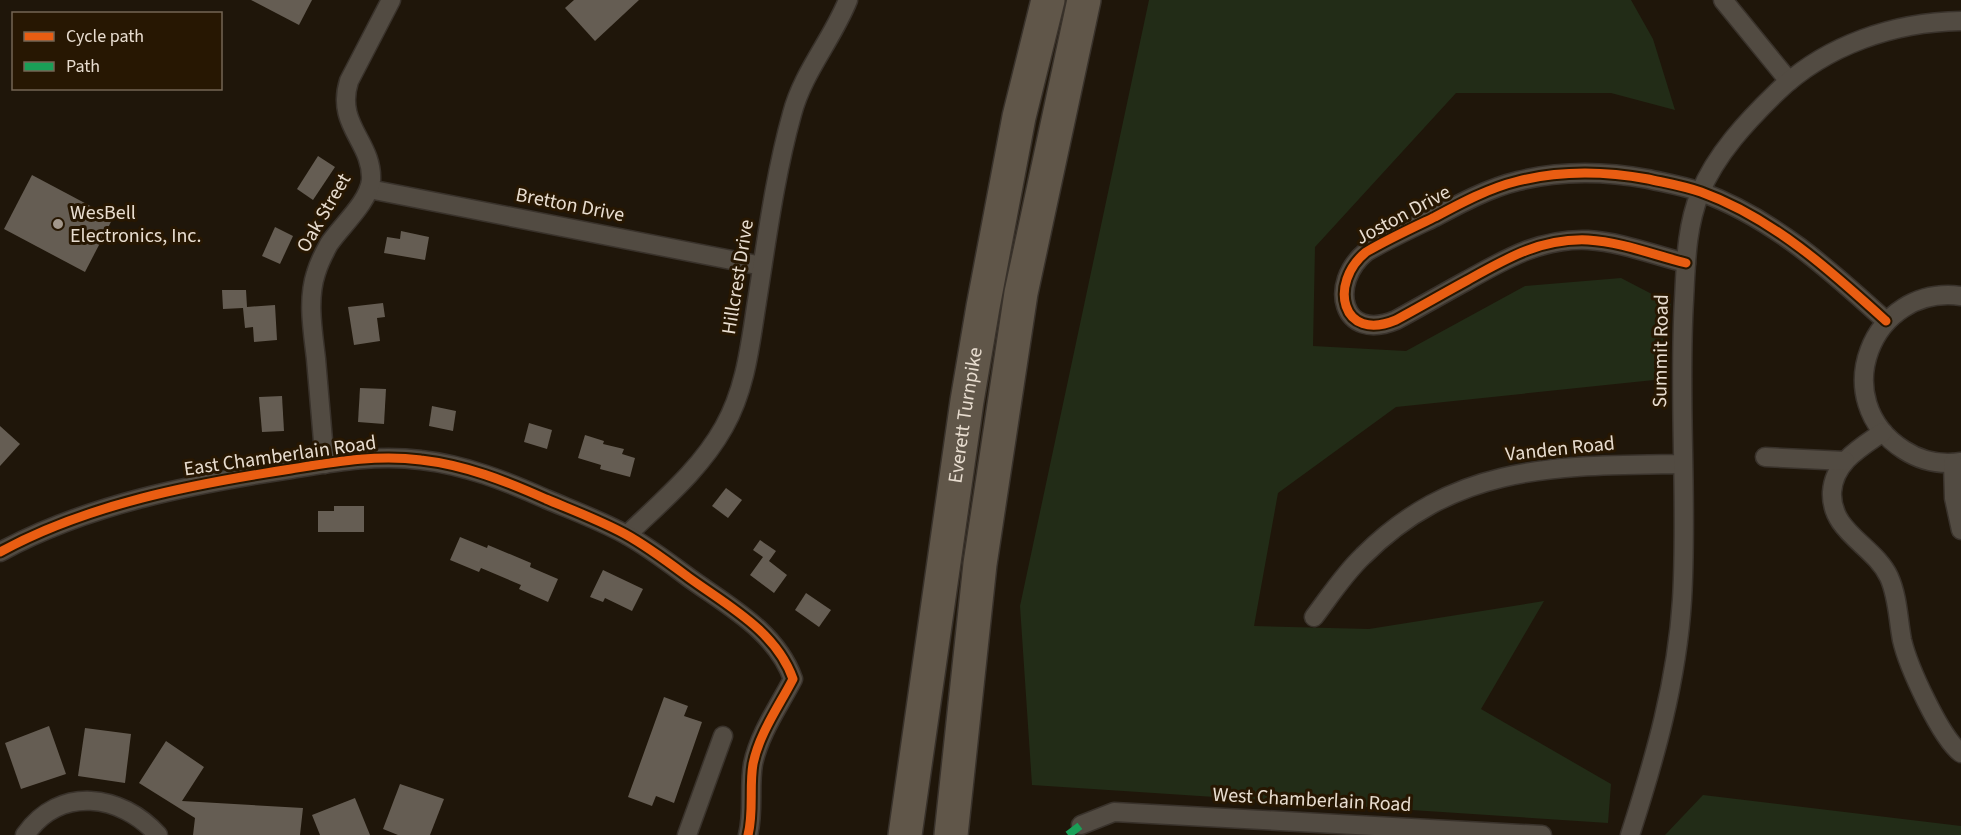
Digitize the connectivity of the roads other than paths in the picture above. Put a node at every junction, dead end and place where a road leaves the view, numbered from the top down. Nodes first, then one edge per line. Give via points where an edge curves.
1 (391, 0) edge
2 (848, 0) edge
3 (1048, 0) edge
4 (1083, 0) edge
5 (1723, 0) edge
6 (1961, 21) edge
7 (1789, 81) junction
8 (369, 189) junction
9 (1701, 192) junction
10 (1686, 263) junction
11 (762, 266) junction
12 (1961, 296) edge
13 (1886, 321) junction
14 (1883, 432) junction
15 (1765, 457) dead end
16 (1845, 461) junction
17 (1957, 462) edge
18 (325, 464) junction
19 (1682, 464) junction
20 (1961, 530) edge
21 (627, 535) junction
22 (0, 552) edge
23 (1314, 616) dead end
24 (723, 736) dead end
25 (1961, 753) edge
26 (1203, 817) junction
27 (1081, 825) dead end
28 (25, 835) edge
29 (158, 835) edge
30 (687, 835) edge
31 (747, 835) edge
32 (905, 835) edge
33 (951, 835) edge
34 (1204, 835) edge
35 (1542, 835) edge
36 (1630, 835) edge

1 - 8 street, Oak Street via 346,91 349,119 368,159
2 - 11 street, Hillcrest Drive via 808,72 792,111
3 - 32 highway, Everett Turnpike via 1018,117 982,307
4 - 33 highway, Everett Turnpike via 1021,293 980,564
5 - 7 street
6 - 7 street, Summit Road via 1892,29 1866,38 1814,63
7 - 9 street, Summit Road via 1739,132
8 - 11 street, Bretton Drive
8 - 18 street, Oak Street via 320,261 312,292
9 - 10 street, Summit Road via 1688,238
9 - 10 street, Joston Drive via 1626,175 1590,172 1557,173 1517,181 1489,190 1366,252 1350,270 1344,293 1352,316 1366,326 1375,326 1396,320 1511,256 1552,242 1602,242
9 - 13 street via 1734,206 1784,236
10 - 19 street, Summit Road via 1681,352
11 - 21 street, Hillcrest Drive via 744,375 732,411 703,459
12 - 13 street via 1922,298
13 - 14 street via 1870,346 1864,375 1868,405
14 - 16 street
14 - 17 street via 1919,458
15 - 16 street
16 - 25 street via 1833,484 1834,514 1888,574 1908,661 1946,738
17 - 20 street via 1954,498
18 - 21 street, East Chamberlain Road via 383,457 465,468 506,481
18 - 22 street, East Chamberlain Road via 147,496 74,520
19 - 23 street, Vanden Road via 1576,465 1471,486 1421,511 1379,540
19 - 36 street, Summit Road via 1684,559 1677,654 1656,751
21 - 31 street, East Chamberlain Road via 760,630 782,654 794,679 755,755
24 - 30 street
26 - 27 street, West Chamberlain Road via 1114,812
26 - 34 street
26 - 35 street, West Chamberlain Road
28 - 29 street via 42,816 75,801 112,804 131,811

